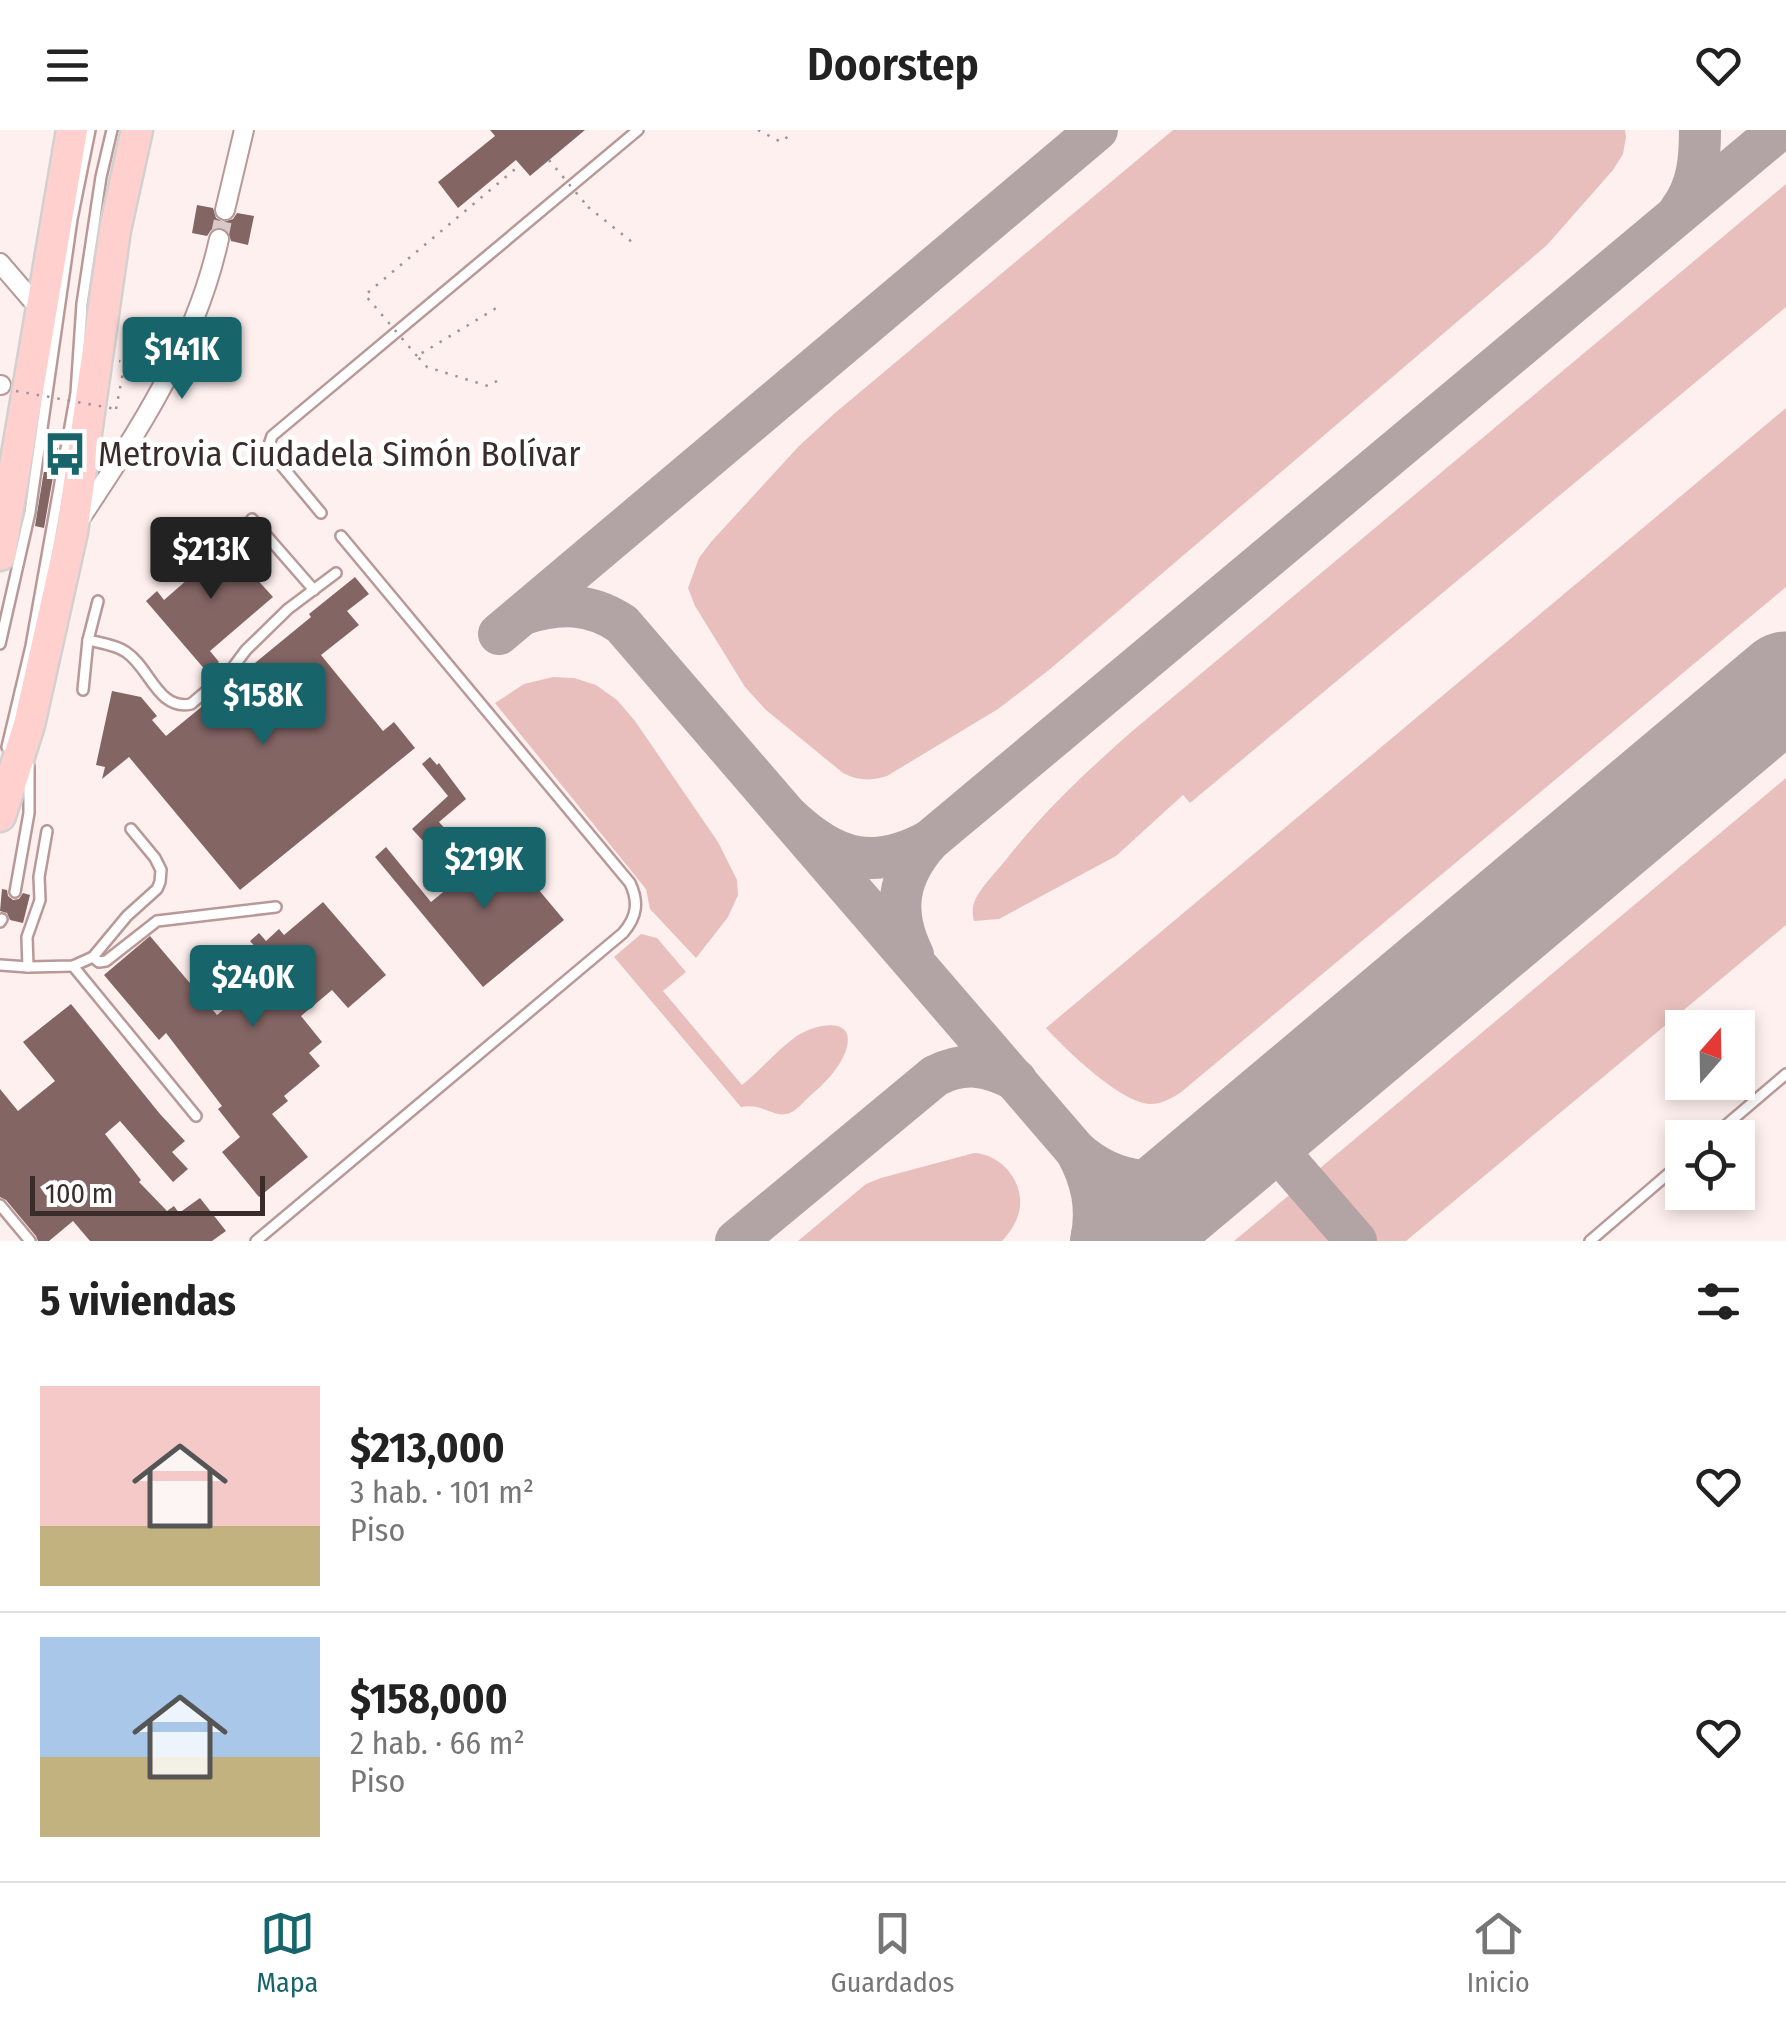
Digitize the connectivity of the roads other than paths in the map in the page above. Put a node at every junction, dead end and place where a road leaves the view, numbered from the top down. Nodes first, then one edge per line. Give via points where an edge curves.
1 (72, 130) edge
2 (90, 130) edge
3 (112, 130) edge
4 (137, 130) edge
5 (244, 130) edge
6 (638, 130) edge
7 (224, 210) tunnel mouth
8 (219, 239) tunnel mouth
9 (0, 263) edge
10 (0, 285) edge
11 (31, 296) junction
12 (321, 513) dead end
13 (252, 519) dead end
14 (72, 532) junction
15 (340, 536) dead end
16 (0, 555) edge
17 (336, 573) dead end
18 (314, 590) junction
19 (98, 601) dead end
20 (88, 640) junction
21 (0, 644) edge
22 (83, 690) dead end
23 (30, 724) junction
24 (3, 758) dead end
25 (0, 816) edge
26 (131, 829) dead end
27 (47, 831) dead end
28 (15, 892) dead end
29 (276, 907) dead end
30 (93, 957) junction
31 (0, 965) edge
32 (73, 966) junction
33 (28, 967) junction
34 (1786, 1074) edge
35 (196, 1116) dead end
36 (1732, 1120) edge
37 (1665, 1177) edge
38 (0, 1206) edge
39 (30, 1241) edge
40 (256, 1241) edge
41 (1590, 1241) edge

1 - 11 main road
2 - 21 lane via 30,512
3 - 24 lane via 84,286 76,393 31,646
4 - 14 main road via 115,230
5 - 7 street
6 - 12 lane via 272,436 272,454
8 - 14 street via 202,302 167,380
9 - 11 street
10 - 11 street
11 - 16 main road
13 - 18 lane
14 - 23 main road
15 - 40 lane via 630,883 636,905 624,933
17 - 18 lane
18 - 20 lane via 191,704 166,700 129,654
19 - 20 lane
20 - 22 lane
23 - 25 main road
23 - 28 lane via 29,813
26 - 30 lane via 156,858 160,882
27 - 33 lane via 40,900 27,937
29 - 30 lane via 158,922 106,961
30 - 32 lane
31 - 33 lane
32 - 33 lane
32 - 35 lane
34 - 36 lane
37 - 41 lane
38 - 39 lane

